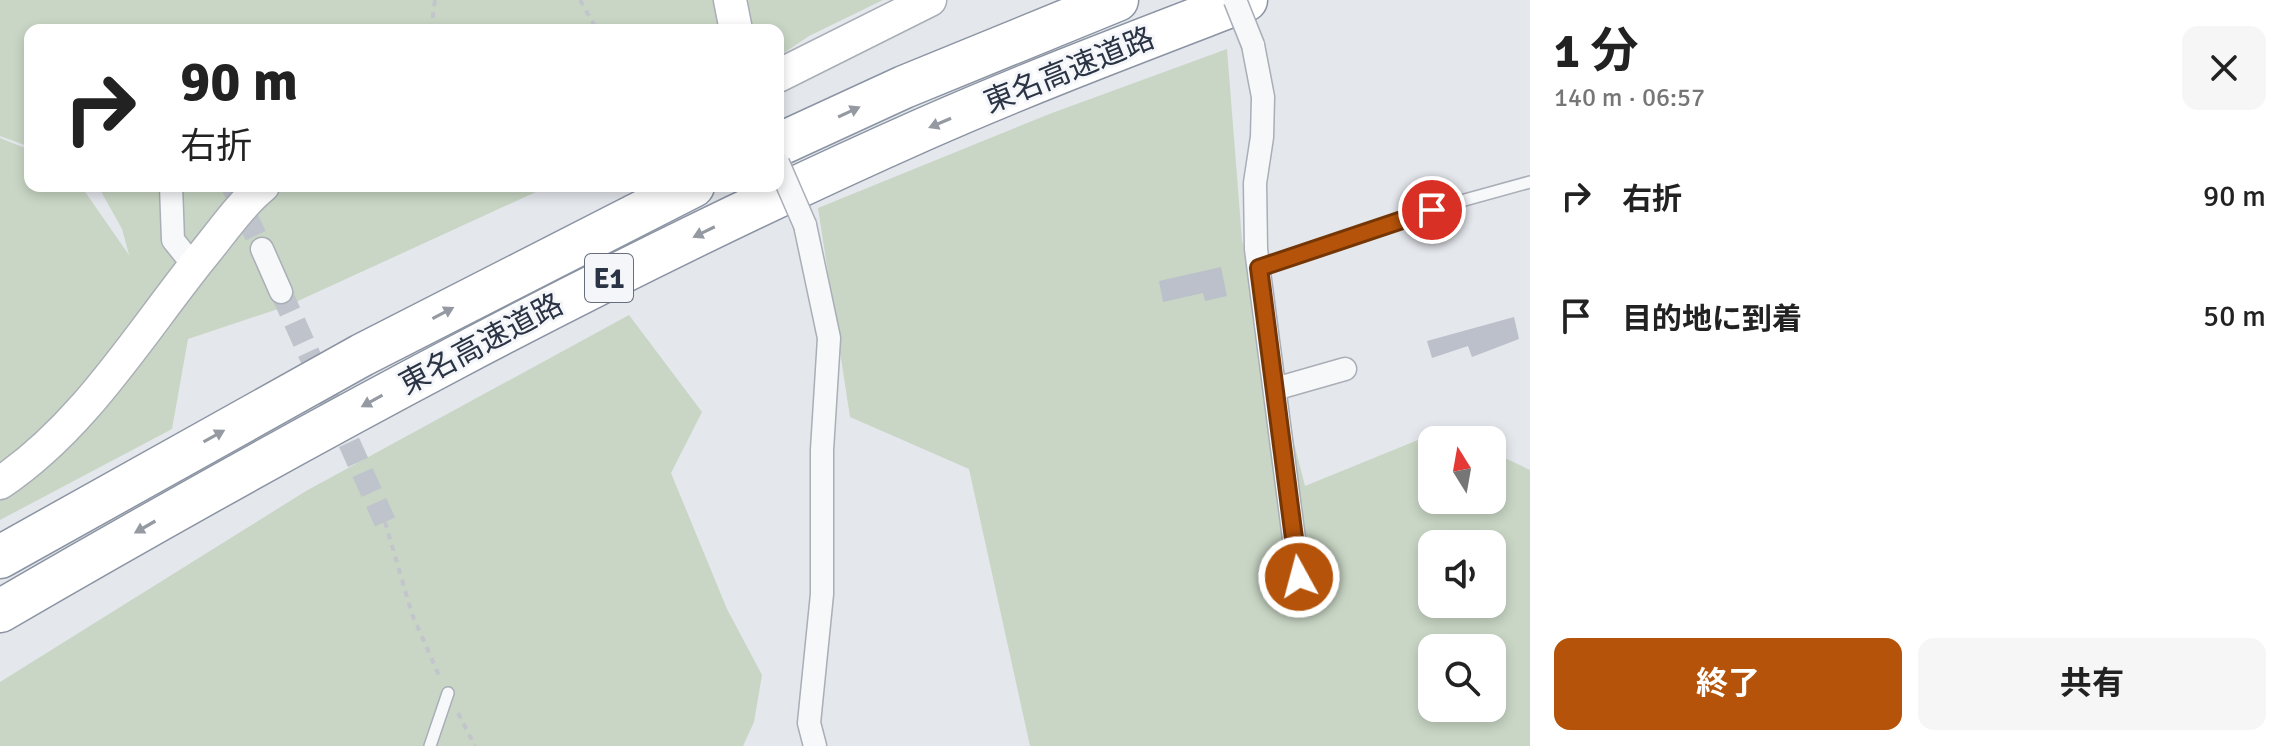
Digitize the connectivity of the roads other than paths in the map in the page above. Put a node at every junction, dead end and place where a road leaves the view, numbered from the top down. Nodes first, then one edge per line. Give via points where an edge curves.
1 (730, 0) edge
2 (930, 0) edge
3 (1117, 0) edge
4 (1235, 0) edge
5 (1246, 0) edge
6 (735, 24) edge
7 (784, 73) edge
8 (784, 142) edge
9 (784, 177) edge
10 (1530, 182) edge
11 (171, 192) edge
12 (258, 192) edge
13 (681, 192) edge
14 (262, 249) tunnel mouth
15 (194, 266) junction
16 (1259, 268) junction
17 (281, 292) tunnel mouth
18 (1345, 369) dead end
19 (1275, 389) junction
20 (0, 483) edge
21 (0, 557) edge
22 (1299, 577) dead end
23 (0, 611) edge
24 (448, 693) road end
25 (430, 746) edge
26 (815, 746) edge

1 - 6 street
2 - 7 street
8 -> 3 highway, 東名高速道路
4 - 16 street, bridge via 1253,45 1263,97 1255,183
5 -> 23 highway, 東名高速道路 / E1 via 923,130 594,285 385,394
9 - 26 street, bridge via 805,225 829,338 822,594 809,723
10 - 16 lane
11 - 15 street via 173,240
12 - 15 street
21 -> 13 highway, 東名高速道路 / E1 via 362,355
14 - 17 street
15 - 20 street via 79,413
16 - 19 street
18 - 19 street
19 - 22 street
24 - 25 lane

